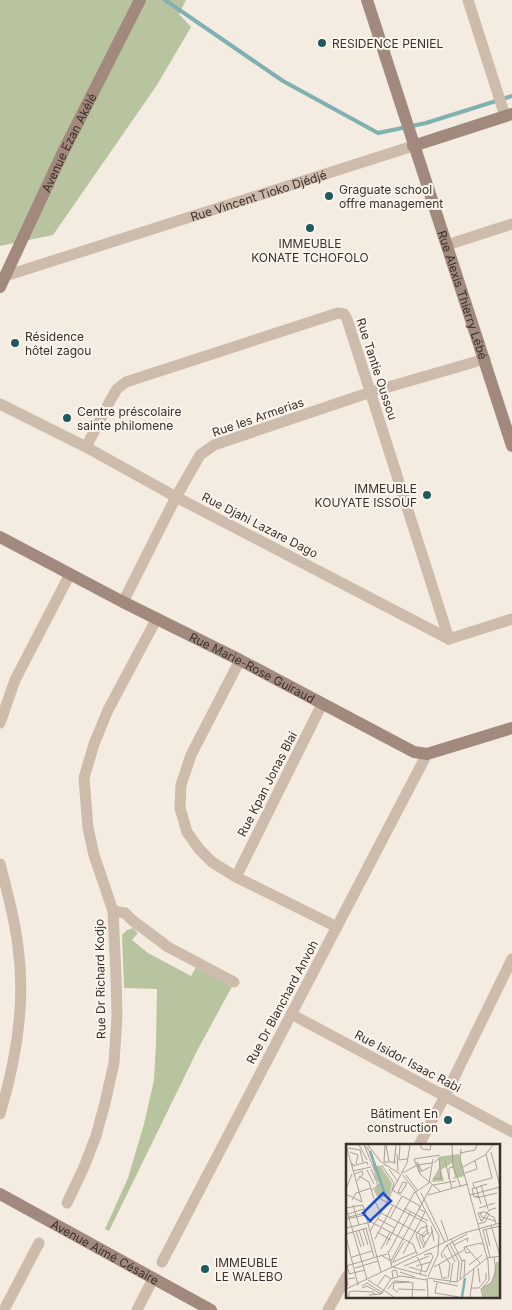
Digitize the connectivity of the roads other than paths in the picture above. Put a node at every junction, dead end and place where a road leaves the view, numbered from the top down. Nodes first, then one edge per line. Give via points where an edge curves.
1 (140, 0) edge
2 (367, 0) edge
3 (468, 0) edge
4 (509, 115) edge
5 (413, 146) junction
6 (512, 224) edge
7 (447, 245) junction
8 (2, 282) edge
9 (484, 359) junction
10 (371, 392) junction
11 (0, 404) edge
12 (512, 446) edge
13 (86, 447) junction
14 (176, 496) junction
15 (0, 537) edge
16 (70, 574) junction
17 (123, 602) junction
18 (156, 618) junction
19 (512, 619) edge
20 (449, 639) junction
21 (240, 660) junction
22 (322, 704) junction
23 (0, 724) edge
24 (512, 728) edge
25 (427, 754) junction
26 (0, 864) edge
27 (236, 876) junction
28 (113, 911) junction
29 (337, 927) junction
30 (512, 959) edge
31 (234, 982) dead end
32 (291, 1014) junction
33 (445, 1096) junction
34 (0, 1114) edge
35 (512, 1132) edge
36 (420, 1144) edge
37 (0, 1194) edge
38 (67, 1203) dead end
39 (39, 1243) dead end
40 (162, 1262) dead end
41 (346, 1278) edge
42 (153, 1279) junction
43 (8, 1309) edge
44 (137, 1310) edge
45 (211, 1310) edge
46 (328, 1310) edge

1 - 8 street, Avenue Ezan Akélé
2 - 5 street, Rue Alexis Thierry Lébé
3 - 4 street
4 - 5 street, Rue Vincent Tioko Djédjé
5 - 7 street, Rue Alexis Thierry Lébé
5 - 8 street, Rue Vincent Tioko Djédjé
6 - 7 street
7 - 9 street, Rue Alexis Thierry Lébé
9 - 10 street, Rue les Armerias
9 - 12 street, Rue Alexis Thierry Lébé
10 - 13 street, Rue Tantie Oussou via 347,319 338,313 126,382 117,389
10 - 14 street, Rue les Armerias via 214,445 200,455
10 - 20 street, Rue Tantie Oussou
11 - 13 street, Rue Djahi Lazare Dago
13 - 14 street, Rue Djahi Lazare Dago
14 - 17 street, Rue les Armerias
14 - 20 street, Rue Djahi Lazare Dago
15 - 16 street, Rue Marie-Rose Guiraud
16 - 17 street, Rue Marie-Rose Guiraud
16 - 23 street via 15,680
17 - 18 street, Rue Marie-Rose Guiraud
18 - 21 street, Rue Marie-Rose Guiraud
18 - 28 street, Rue Dr Richard Kodjo via 108,710 84,778 88,828
19 - 20 street
21 - 22 street, Rue Marie-Rose Guiraud
21 - 27 street via 191,755 181,785 180,808 187,832 199,850
22 - 25 street, Rue Marie-Rose Guiraud via 414,752
22 - 27 street, Rue Kpan Jonas Blai
24 - 25 street
25 - 29 street, Rue Dr Blanchard Anvoh
26 - 34 street via 18,947 21,991 14,1058
27 - 29 street
28 - 31 street via 125,913 168,947
28 - 38 street, Rue Dr Richard Kodjo via 117,1016 114,1063 96,1136
29 - 32 street, Rue Dr Blanchard Anvoh
30 - 33 street
32 - 33 street, Rue Isidor Isaac Rabi
32 - 40 street, Rue Dr Blanchard Anvoh
33 - 35 street, Rue Isidor Isaac Rabi
33 - 36 street
37 - 42 street, Avenue Aimé Césaire
39 - 43 street
41 - 46 street
42 - 44 street
42 - 45 street, Avenue Aimé Césaire

